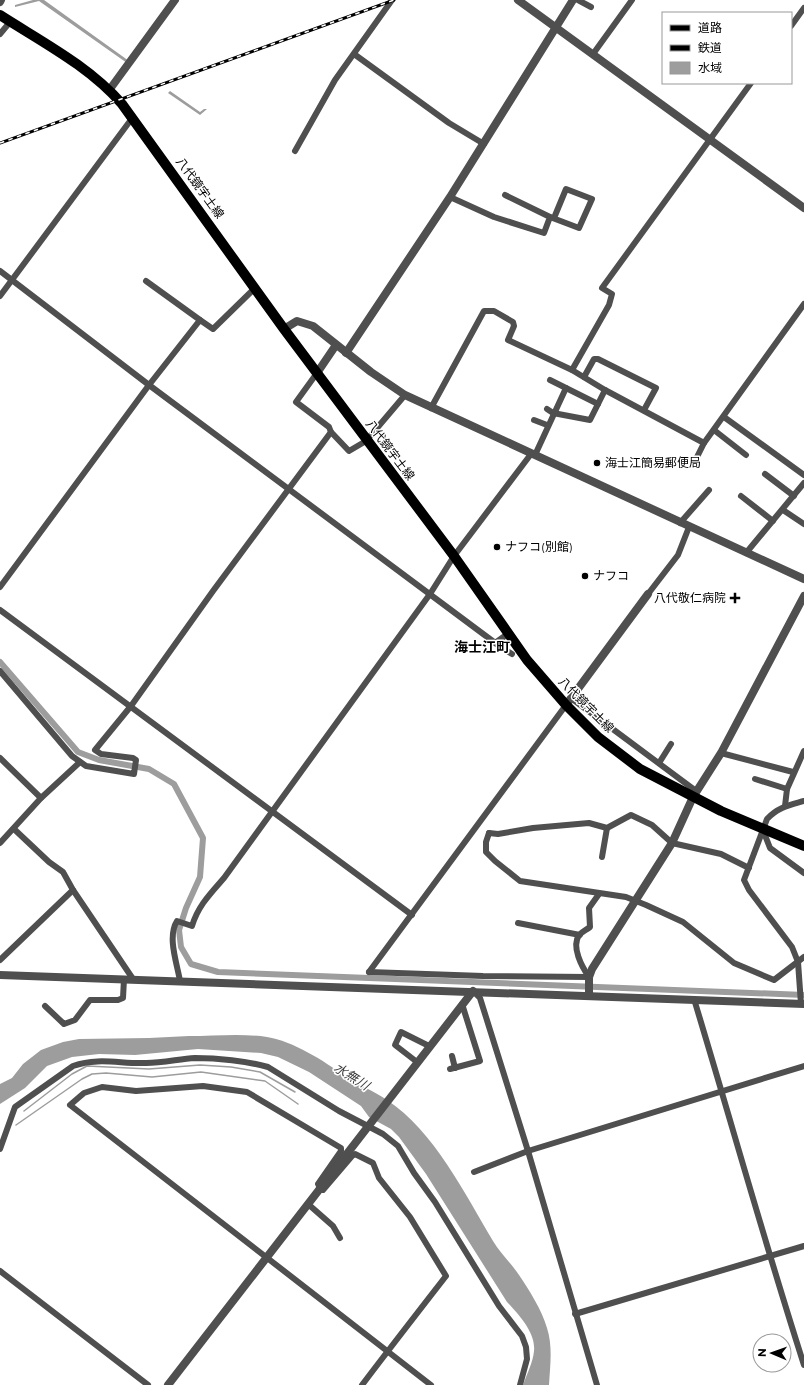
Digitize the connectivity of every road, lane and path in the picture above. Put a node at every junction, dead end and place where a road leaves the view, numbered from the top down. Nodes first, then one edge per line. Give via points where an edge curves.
1 (175, 0) edge
2 (392, 0) edge
3 (518, 0) edge
4 (573, 0) edge
5 (578, 0) edge
6 (632, 0) edge
7 (591, 7) dead end
8 (804, 8) edge
9 (0, 15) edge
10 (10, 22) junction
11 (792, 25) edge
12 (556, 27) junction
13 (0, 34) edge
14 (354, 54) junction
15 (592, 54) junction
16 (750, 84) edge
17 (110, 90) junction
18 (132, 117) junction
19 (711, 139) junction
20 (484, 144) junction
21 (295, 151) dead end
22 (505, 195) dead end
23 (450, 197) junction
24 (804, 208) edge
25 (552, 218) junction
26 (0, 271) edge
27 (12, 280) junction
28 (146, 281) dead end
29 (255, 288) junction
30 (0, 296) edge
31 (804, 304) edge
32 (200, 320) junction
33 (284, 329) junction
34 (336, 345) junction
35 (346, 353) junction
36 (572, 370) junction
37 (317, 373) junction
38 (584, 377) junction
39 (550, 380) dead end
40 (149, 385) junction
41 (566, 388) junction
42 (605, 390) junction
43 (405, 395) junction
44 (598, 404) junction
45 (431, 408) junction
46 (547, 409) dead end
47 (644, 410) junction
48 (553, 414) junction
49 (724, 417) junction
50 (534, 420) dead end
51 (547, 426) junction
52 (714, 430) junction
53 (331, 432) junction
54 (366, 441) junction
55 (704, 443) junction
56 (533, 455) junction
57 (746, 455) dead end
58 (696, 459) dead end
59 (765, 474) dead end
60 (804, 475) edge
61 (804, 483) edge
62 (289, 489) junction
63 (709, 490) dead end
64 (741, 496) dead end
65 (794, 496) junction
66 (783, 510) junction
67 (773, 521) junction
68 (680, 523) junction
69 (804, 524) edge
70 (689, 527) junction
71 (746, 553) junction
72 (454, 556) junction
73 (804, 580) edge
74 (0, 587) edge
75 (430, 594) junction
76 (648, 594) joint
77 (804, 596) edge
78 (0, 610) edge
79 (509, 633) junction
80 (495, 643) junction
81 (512, 654) dead end
82 (0, 670) edge
83 (569, 702) junction
84 (131, 706) junction
85 (671, 744) dead end
86 (804, 751) edge
87 (721, 753) junction
88 (0, 758) edge
89 (80, 762) junction
90 (659, 763) junction
91 (794, 772) junction
92 (755, 779) dead end
93 (787, 789) junction
94 (695, 794) junction
95 (42, 798) junction
96 (804, 801) edge
97 (785, 806) junction
98 (271, 811) junction
99 (481, 822) junction
100 (607, 828) junction
101 (14, 829) junction
102 (763, 830) junction
103 (489, 833) junction
104 (0, 843) edge
105 (672, 843) junction
106 (804, 846) edge
107 (602, 857) dead end
108 (749, 868) junction
109 (804, 873) edge
110 (73, 890) junction
111 (599, 894) junction
112 (635, 901) junction
113 (412, 915) junction
114 (518, 923) dead end
115 (580, 935) junction
116 (804, 956) edge
117 (0, 960) edge
118 (798, 962) junction
119 (0, 974) edge
120 (589, 977) junction
121 (124, 979) junction
122 (133, 979) junction
123 (180, 981) junction
124 (802, 989) edge
125 (473, 991) junction
126 (589, 996) junction
127 (694, 999) junction
128 (462, 1004) junction
129 (802, 1004) edge
130 (45, 1006) dead end
131 (429, 1046) junction
132 (452, 1056) dead end
133 (417, 1062) junction
134 (804, 1066) edge
135 (722, 1091) junction
136 (0, 1149) edge
137 (528, 1151) junction
138 (474, 1172) dead end
139 (320, 1188) junction
140 (308, 1204) junction
141 (340, 1238) dead end
142 (804, 1246) edge
143 (268, 1257) junction
144 (769, 1257) junction
145 (0, 1271) edge
146 (575, 1314) junction
147 (388, 1351) junction
148 (804, 1365) edge
149 (148, 1385) edge
150 (168, 1385) edge
151 (362, 1385) edge
152 (431, 1385) edge
153 (520, 1385) edge
154 (597, 1385) edge

1 - 17 street
2 - 14 street
3 - 12 street
4 - 12 street
5 - 7 street
6 - 15 street
8 - 11 street
9 - 10 main road, 八代鏡宇土線
10 - 13 street
10 - 17 main road, 八代鏡宇土線 via 66,57
12 - 15 street
12 - 20 street
14 - 20 street via 449,123
14 - 21 street via 335,80
15 - 19 street
16 - 19 street
17 - 18 main road, 八代鏡宇土線
18 - 27 street
18 - 29 main road, 八代鏡宇土線
19 - 24 street
19 - 36 street via 602,288 612,294 609,305
20 - 23 street
22 - 25 street
23 - 25 street via 494,217 544,232
23 - 35 street
25 - 25 street via 566,189 592,199 579,228
26 - 27 street
27 - 30 street
27 - 40 street
28 - 32 street
29 - 32 street via 213,329
29 - 33 main road, 八代鏡宇土線
31 - 49 street
32 - 40 street
33 - 34 street via 297,321 305,322
33 - 37 main road, 八代鏡宇土線
34 - 35 street
34 - 37 street
35 - 43 street
36 - 38 street
36 - 45 street via 508,340 514,326 512,322 494,311 484,311
37 - 53 street via 296,402 329,427
37 - 54 main road, 八代鏡宇土線
38 - 42 street
38 - 47 street via 594,359 598,359 656,388
39 - 41 street
40 - 62 street
40 - 74 street
41 - 44 street
41 - 48 street
42 - 44 street
42 - 47 street
43 - 45 street
43 - 54 street
44 - 48 street via 590,420
45 - 56 street
46 - 48 street
47 - 55 street
48 - 51 street
49 - 52 street
49 - 60 street
50 - 51 street
51 - 56 street
52 - 55 street
52 - 57 street
53 - 54 street via 349,452
53 - 62 street
54 - 72 main road, 八代鏡宇土線
55 - 58 street
56 - 68 street
56 - 72 street
59 - 65 street
61 - 65 street
62 - 75 street
62 - 84 street
63 - 68 street
64 - 67 street
65 - 66 street
66 - 67 street
66 - 69 street
67 - 71 street
68 - 70 street
70 - 71 street
70 - 76 street via 678,556
71 - 73 street
72 - 75 street
72 - 79 main road, 八代鏡宇土線
75 - 80 street
75 - 98 street
76 - 83 street
77 - 87 street
78 - 84 street
79 - 80 street
79 - 83 main road, 八代鏡宇土線 via 528,660
80 - 81 street
82 - 89 street via 61,744
83 - 90 street
83 - 94 main road, 八代鏡宇土線 via 598,737 640,769
83 - 99 street
84 - 89 street via 95,750 101,754 133,758 136,760 134,774 86,766
84 - 98 street
85 - 90 street
86 - 91 street
87 - 91 street
87 - 94 street
88 - 95 street
89 - 95 street
90 - 94 street
91 - 93 street
92 - 93 street
93 - 97 street
94 - 102 main road, 八代鏡宇土線
94 - 105 street
95 - 101 street
96 - 97 street
97 - 102 street via 773,812
98 - 113 street
98 - 123 street via 224,878 202,903 192,926 177,921 173,927
99 - 103 street
99 - 113 street
100 - 103 street via 589,823
100 - 105 street via 631,815 652,825
100 - 107 street
101 - 104 street
101 - 110 street via 63,872
102 - 106 main road, 八代鏡宇土線
102 - 108 street
102 - 109 street via 770,848
103 - 111 street via 486,852 520,881
105 - 108 street via 721,854
105 - 112 street
108 - 118 street via 744,880 749,890 792,947
110 - 117 street
110 - 122 street
111 - 112 street via 626,897
111 - 115 street via 589,908 590,927
112 - 118 street via 683,922 727,958 755,973 774,980
112 - 120 street
113 - 120 street via 369,972
114 - 115 street
115 - 120 street via 576,946 583,968
116 - 118 street
118 - 124 street
119 - 121 street
120 - 126 street
121 - 122 street
121 - 130 street via 123,998 90,1000 75,1020 64,1024
122 - 123 street
123 - 125 street
124 - 129 street
125 - 126 street
125 - 128 street
125 - 137 street via 480,998
126 - 127 street
127 - 129 street
127 - 135 street
128 - 131 street
128 - 132 street via 480,1061 453,1069
131 - 133 street
131 - 133 street via 401,1032 395,1045
133 - 139 street
134 - 135 street
135 - 137 street
135 - 144 street
136 - 153 street via 15,1107 73,1066 84,1062 93,1060 146,1063 196,1058 255,1063 268,1067 339,1112 383,1134 398,1146 499,1306 522,1336 527,1359
137 - 138 street
137 - 146 street
139 - 140 street
139 - 143 street via 318,1184 341,1148 247,1092 203,1086 136,1091 102,1087 84,1093 70,1105
139 - 147 street via 324,1190 355,1154 373,1163 379,1178 410,1217 446,1276
140 - 141 street via 333,1226
140 - 143 street
142 - 144 street
143 - 147 street
143 - 150 street
144 - 146 street
144 - 148 street
145 - 149 street
146 - 154 street
147 - 151 street
147 - 152 street

